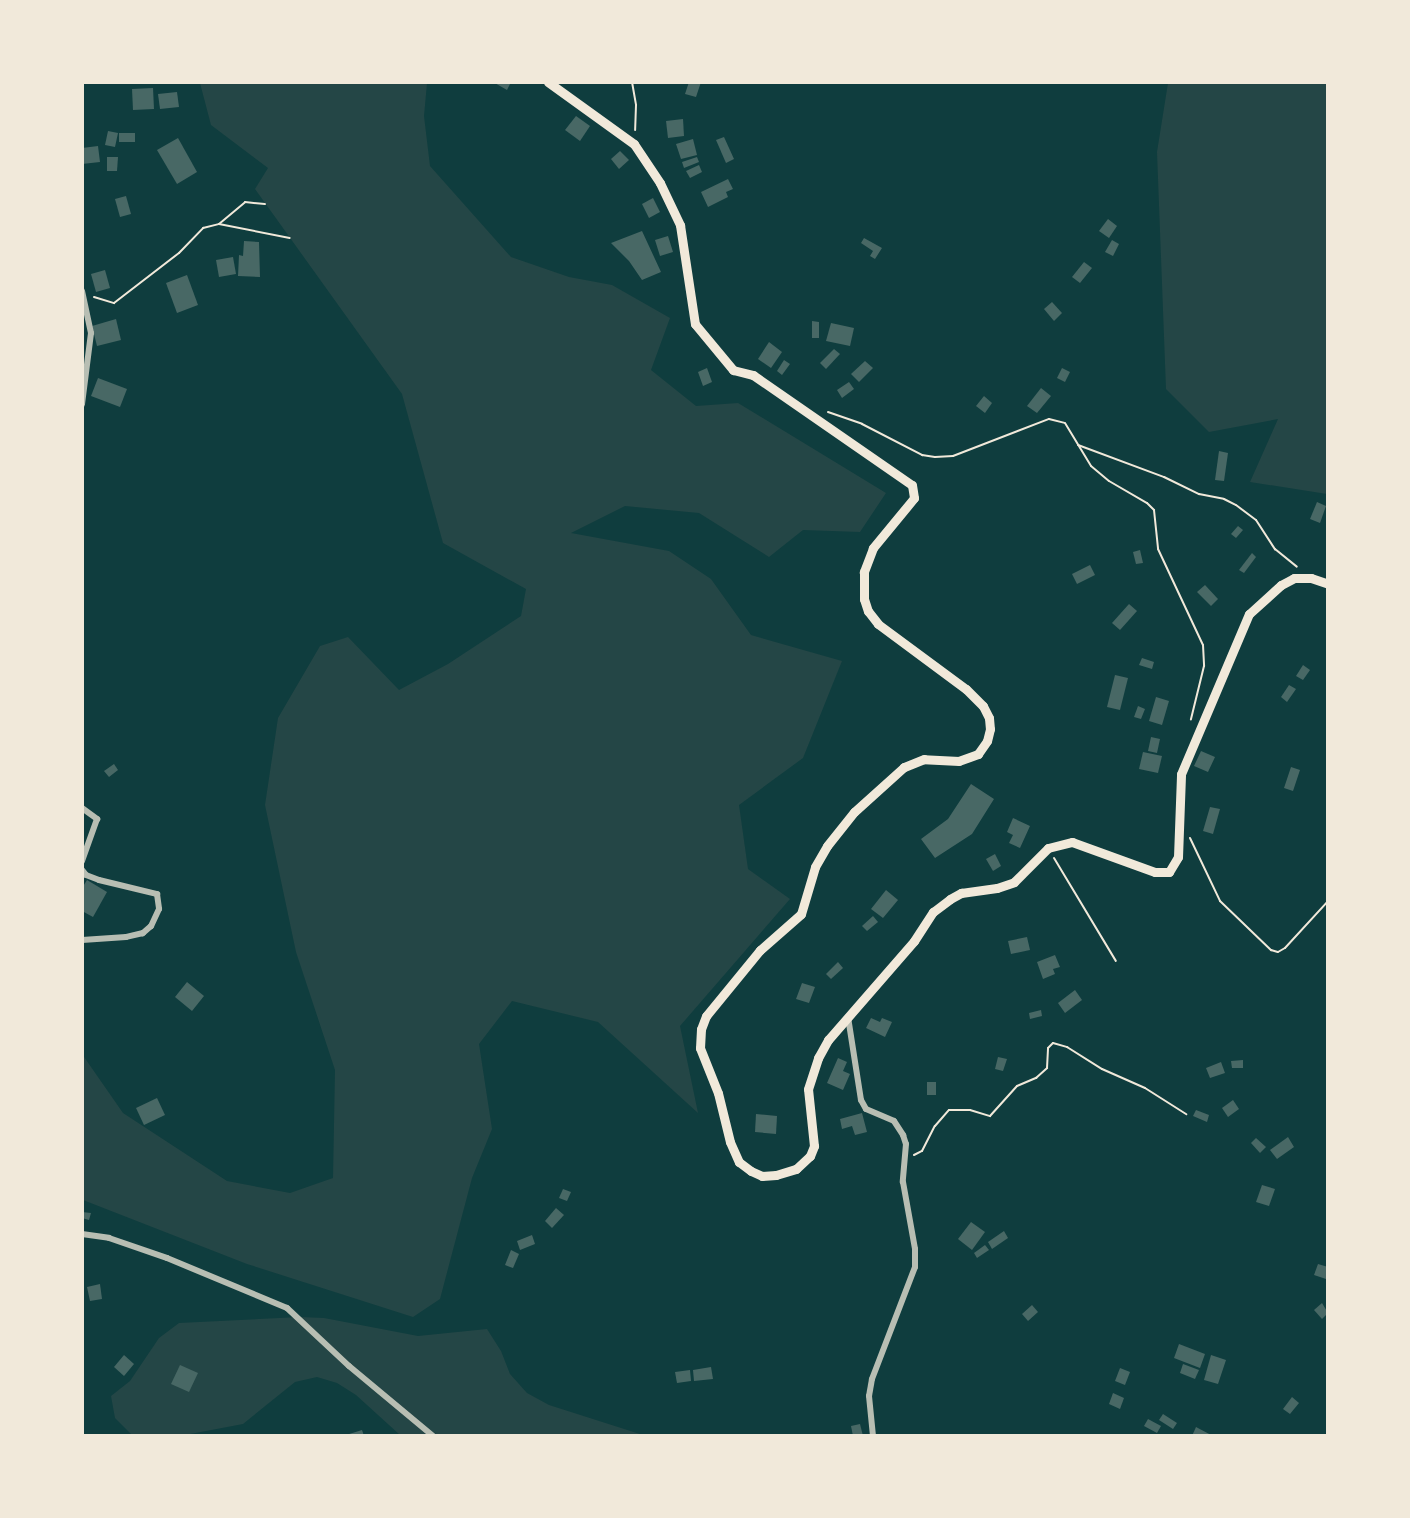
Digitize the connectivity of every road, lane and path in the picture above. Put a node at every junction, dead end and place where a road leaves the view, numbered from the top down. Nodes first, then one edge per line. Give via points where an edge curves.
1 (548, 82) edge
2 (632, 82) edge
3 (634, 144) junction
4 (265, 204) dead end
5 (219, 224) junction
6 (290, 237) dead end
7 (83, 292) edge
8 (82, 404) edge
9 (813, 416) junction
10 (1078, 445) junction
11 (1311, 578) junction
12 (1328, 584) edge
13 (1190, 722) dead end
14 (82, 807) edge
15 (1180, 838) junction
16 (1048, 848) junction
17 (82, 861) edge
18 (82, 870) edge
19 (1328, 901) edge
20 (82, 940) edge
21 (1116, 961) dead end
22 (848, 1016) junction
23 (1186, 1114) dead end
24 (903, 1160) junction
25 (82, 1234) edge
26 (434, 1436) edge
27 (873, 1436) edge

1 - 3 main road
2 - 3 path via 636,105
3 - 9 main road via 660,183 680,225 695,324 733,370 753,375
4 - 5 path via 245,202
5 - 6 path
5 - 7 path via 203,228 180,253 114,303
7 - 8 street via 91,333
9 - 10 path via 828,412 841,415 922,455 935,457 953,456 1049,419 1065,423
9 - 22 main road via 912,485 914,498 873,548 864,572 864,599 878,624 983,706 990,729 978,754 959,760 924,759 904,767 854,812 815,867 801,914 760,950 706,1016 700,1048 718,1093 730,1142 739,1162 751,1171 762,1176 776,1175 796,1169 810,1156 814,1146 808,1089 818,1058
10 - 11 path via 1236,505 1256,520 1275,549
10 - 13 path via 1100,474 1154,510 1158,549 1203,645 1204,666
11 - 12 main road
11 - 15 main road via 1294,578 1281,585 1249,614 1181,774
14 - 17 street via 97,819
15 - 16 main road via 1175,866 1163,874 1072,842
15 - 19 path via 1187,836 1192,841 1220,901 1271,950 1285,948
16 - 21 path
16 - 22 main road via 1014,882 961,893 933,912 914,941
18 - 20 street via 99,880 157,894 159,909 152,926 143,933
22 - 24 street via 861,1100 866,1109 894,1121 906,1144
23 - 24 path via 1145,1088 1053,1043 1048,1048 1047,1068 1017,1086 990,1116 970,1110 949,1110 922,1151
24 - 27 street via 915,1267 872,1379 869,1396
25 - 26 street via 109,1238 167,1258 287,1308 349,1366

